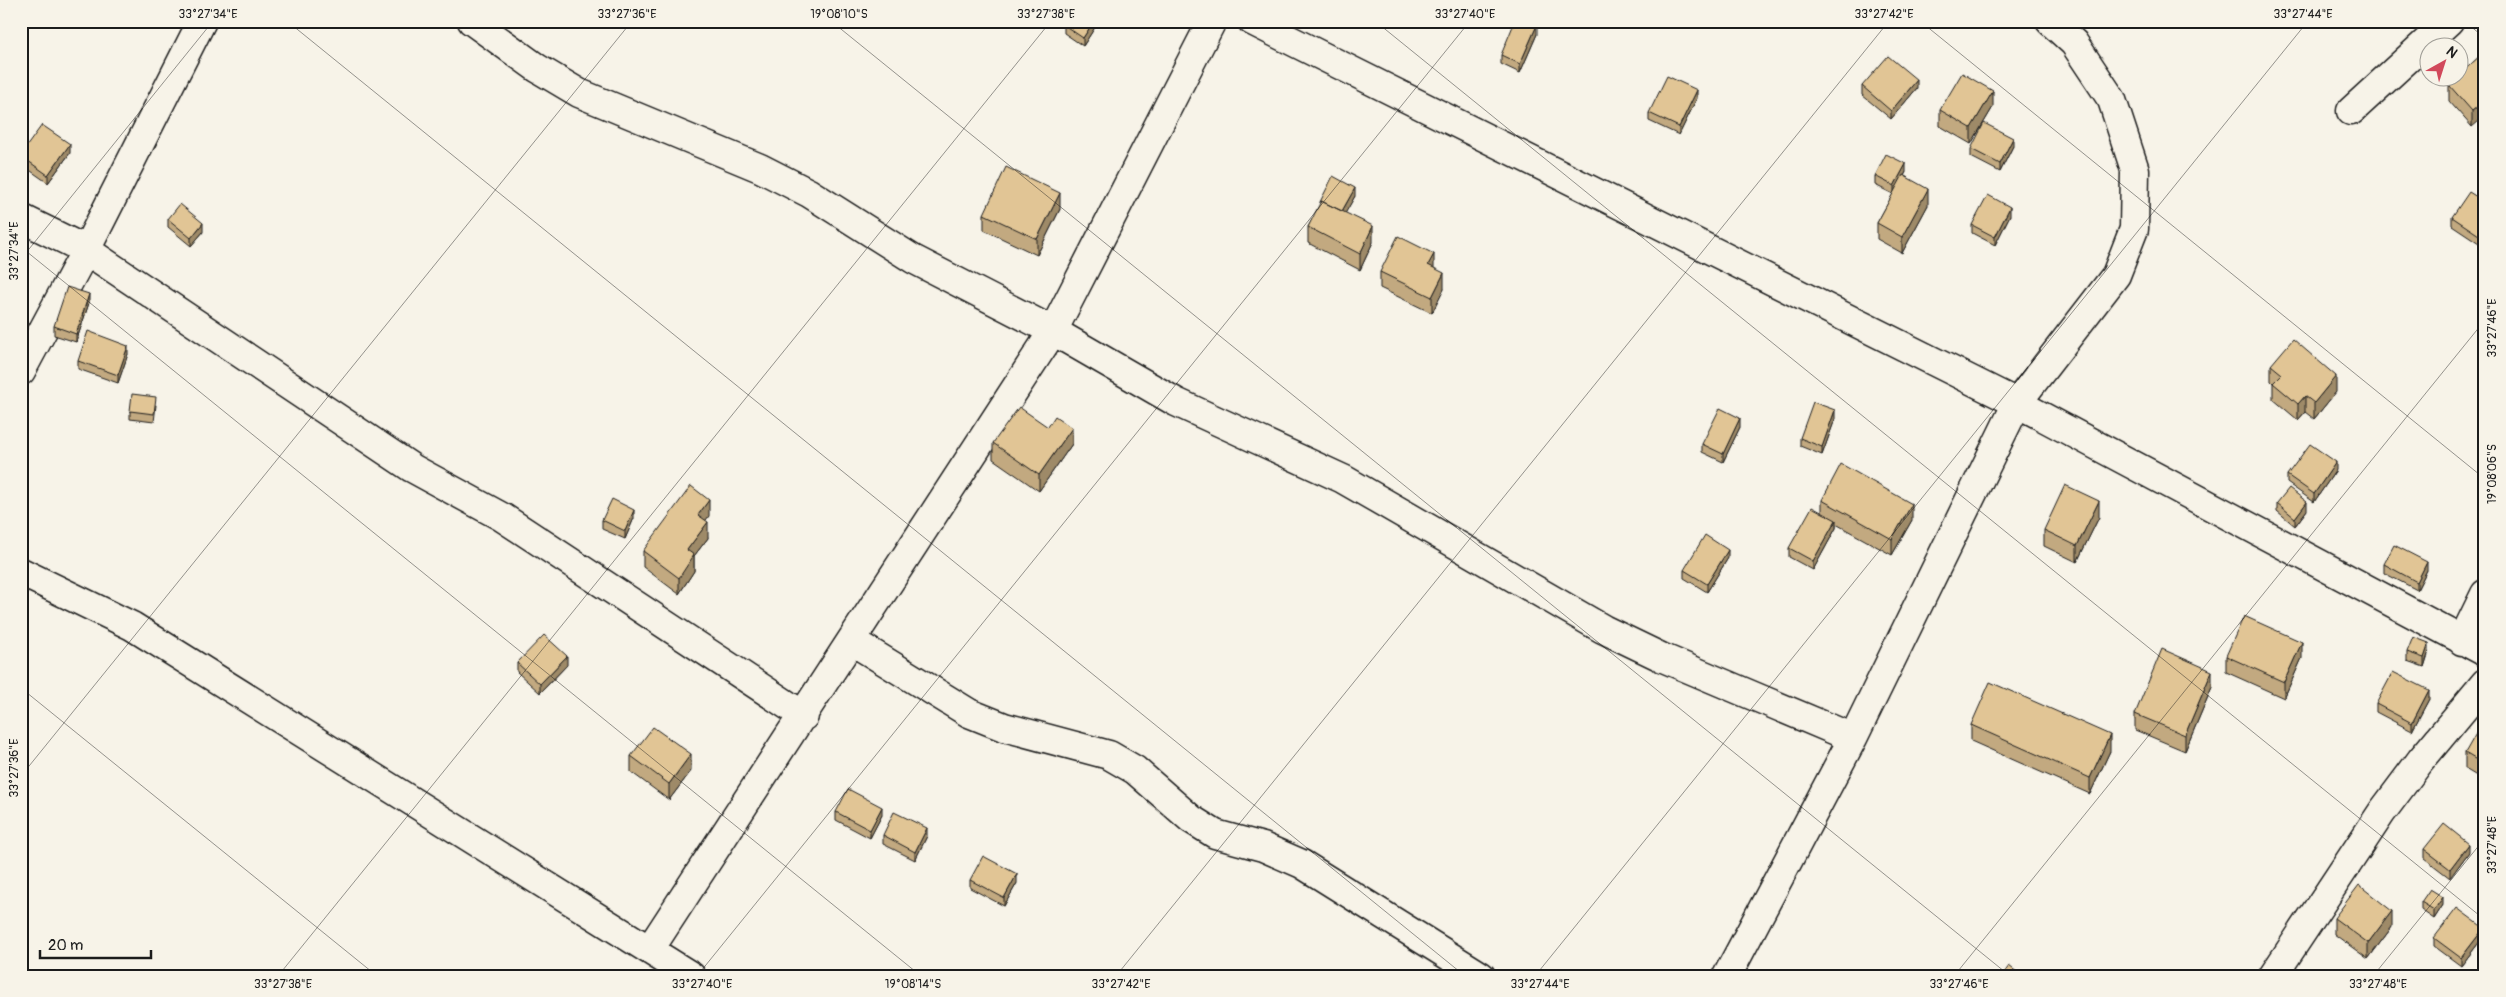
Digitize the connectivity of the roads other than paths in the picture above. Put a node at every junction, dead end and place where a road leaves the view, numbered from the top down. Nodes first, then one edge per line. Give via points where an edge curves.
1 (202, 21) edge
2 (472, 21) edge
3 (1212, 21) edge
4 (1252, 21) edge
5 (2050, 21) edge
6 (2449, 21) edge
7 (2351, 111) dead end
8 (21, 218) edge
9 (86, 250) junction
10 (1053, 331) junction
11 (21, 371) edge
12 (2017, 403) junction
13 (21, 572) edge
14 (2485, 594) edge
15 (852, 642) junction
16 (2473, 646) edge
17 (2485, 683) edge
18 (804, 716) junction
19 (1853, 738) junction
20 (650, 949) junction
21 (691, 976) edge
22 (1481, 976) edge
23 (1727, 976) edge
24 (2273, 976) edge

1 - 9 street
2 - 10 street via 579,93 760,168 809,193 913,259
3 - 10 street
4 - 12 street
5 - 12 street via 2074,42 2112,100 2135,170 2134,229 2116,275
6 - 7 street
8 - 9 street
9 - 11 street
9 - 18 street via 412,468 502,517
10 - 15 street
10 - 19 street via 1176,402 1343,479 1603,629
12 - 16 street
12 - 19 street
13 - 20 street via 132,626
14 - 16 street
15 - 18 street
15 - 22 street via 969,713 1004,728 1109,755 1135,770 1191,819 1215,834 1263,847 1302,864
17 - 24 street via 2382,812
18 - 20 street
19 - 23 street
20 - 21 street

